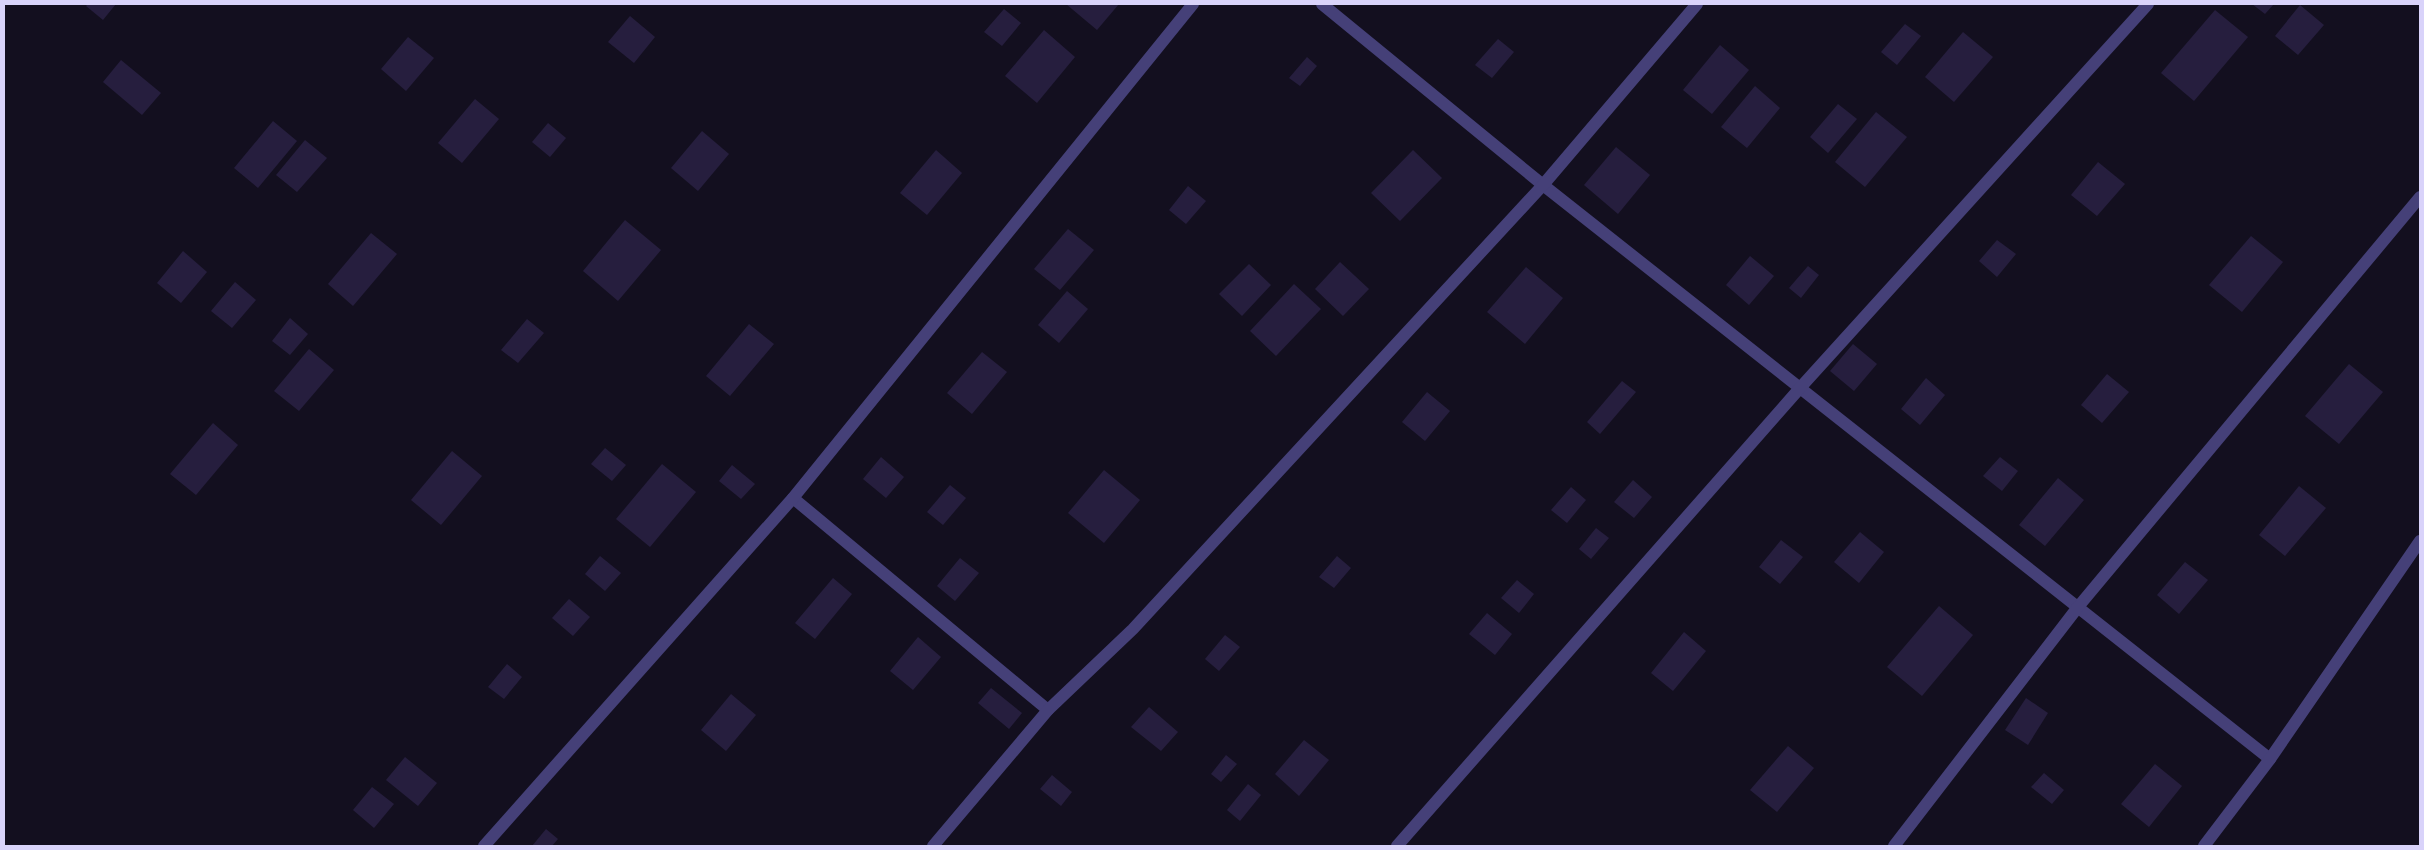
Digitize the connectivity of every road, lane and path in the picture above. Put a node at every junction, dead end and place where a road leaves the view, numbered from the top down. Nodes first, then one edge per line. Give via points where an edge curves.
1 (1193, 4) edge
2 (1322, 4) edge
3 (1697, 4) edge
4 (2148, 4) edge
5 (1543, 185) junction
6 (2420, 197) edge
7 (1800, 388) junction
8 (793, 498) junction
9 (2420, 541) edge
10 (2078, 607) junction
11 (1048, 710) junction
12 (2270, 759) junction
13 (484, 846) edge
14 (933, 846) edge
15 (1396, 846) edge
16 (1894, 846) edge
17 (2204, 846) edge

1 - 8 street
2 - 5 street
3 - 5 street
4 - 7 street
5 - 7 street
5 - 11 street via 1133,629
6 - 10 street
7 - 10 street
7 - 15 street
8 - 11 street
8 - 13 street
9 - 12 street
10 - 12 street
10 - 16 street
11 - 14 street
12 - 17 street

